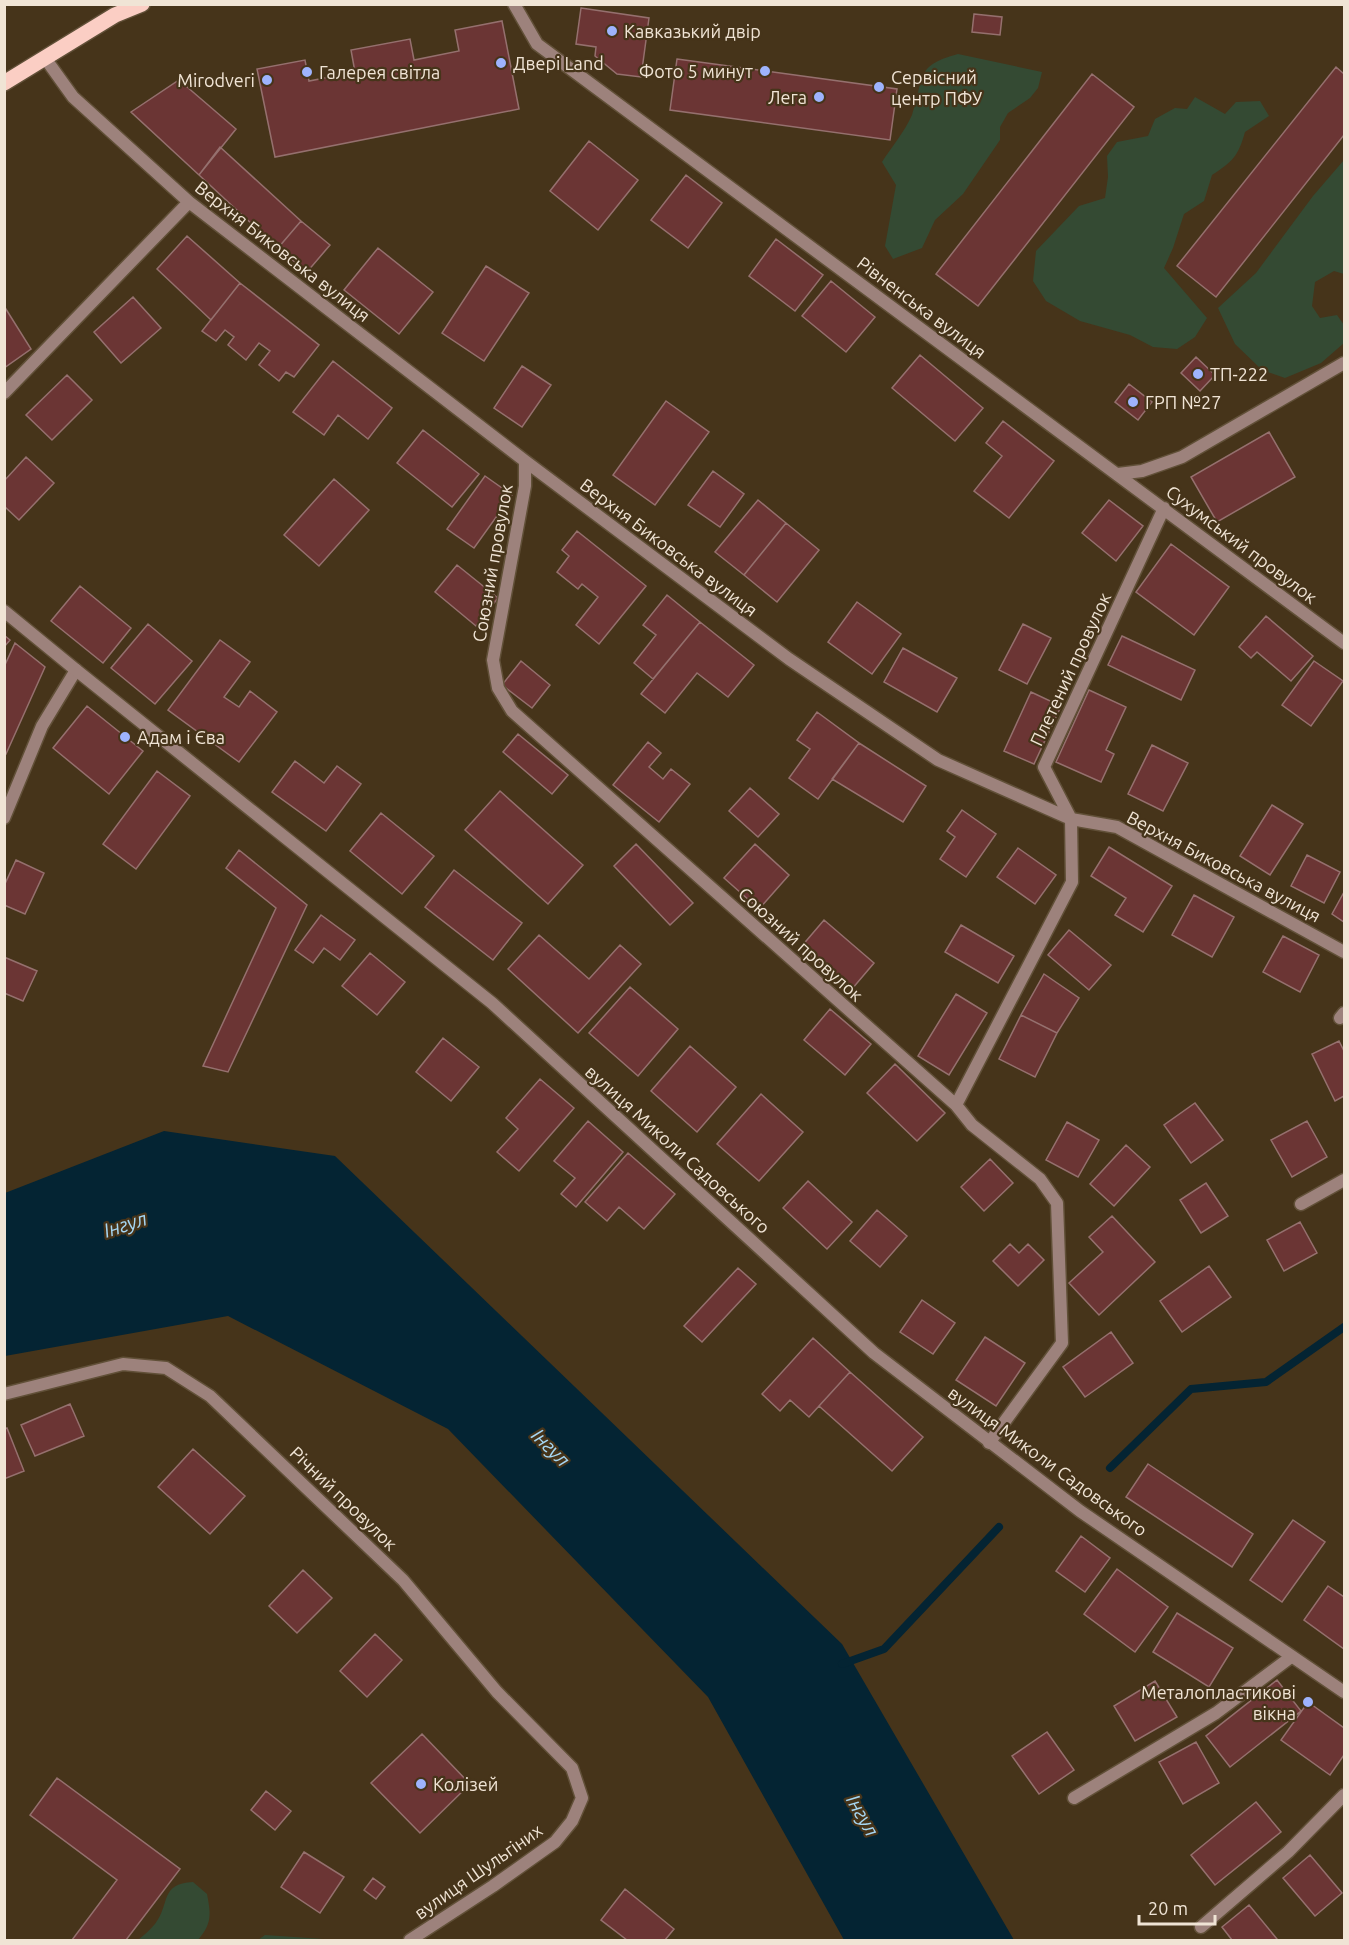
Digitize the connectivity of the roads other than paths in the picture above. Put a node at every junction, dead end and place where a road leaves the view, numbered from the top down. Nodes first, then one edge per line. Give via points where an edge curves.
1 (142, 4) edge
2 (514, 4) edge
3 (45, 58) junction
4 (4, 83) edge
5 (189, 202) junction
6 (1344, 363) edge
7 (4, 393) edge
8 (525, 461) junction
9 (1118, 474) junction
10 (1164, 508) junction
11 (4, 611) edge
12 (1344, 643) edge
13 (76, 670) junction
14 (4, 818) edge
15 (1071, 819) junction
16 (1344, 952) edge
17 (956, 1105) junction
18 (1344, 1180) edge
19 (1301, 1204) dead end
20 (4, 1394) edge
21 (989, 1443) junction
22 (1291, 1657) junction
23 (1344, 1692) edge
24 (1344, 1795) edge
25 (582, 1798) joint
26 (1074, 1798) dead end
27 (1201, 1927) dead end
28 (410, 1941) edge

1 - 3 main road via 115,15
2 - 9 street, Рівненська вулиця via 537,44
3 - 4 main road
3 - 5 street, Верхня Биковська вулиця via 73,97
5 - 7 street
5 - 8 street, Верхня Биковська вулиця
6 - 9 street via 1182,457 1142,471
8 - 15 street, Верхня Биковська вулиця via 789,659 938,760
8 - 17 street, Союзний провулок via 525,486 493,660 498,688 512,711
9 - 10 street, Сухумський провулок
10 - 12 street, Сухумський провулок
10 - 15 street, Плетений провулок via 1044,766
11 - 13 street, вулиця Миколи Садовського
13 - 14 street via 42,726
13 - 21 street, вулиця Миколи Садовського via 492,1003 874,1353
15 - 16 street, Верхня Биковська вулиця via 1117,827
15 - 17 street, Плетений провулок via 1072,882
17 - 21 street, Союзний провулок via 972,1125 1040,1179 1057,1203 1062,1343
18 - 19 street
20 - 25 street, Річний провулок via 123,1364 166,1368 210,1396 403,1580 497,1692 572,1768
21 - 22 street, вулиця Миколи Садовського
22 - 23 street, вулиця Миколи Садовського
22 - 26 street via 1216,1713
24 - 27 street via 1288,1852
25 - 28 street, вулиця Шульгіних via 572,1821 555,1842

